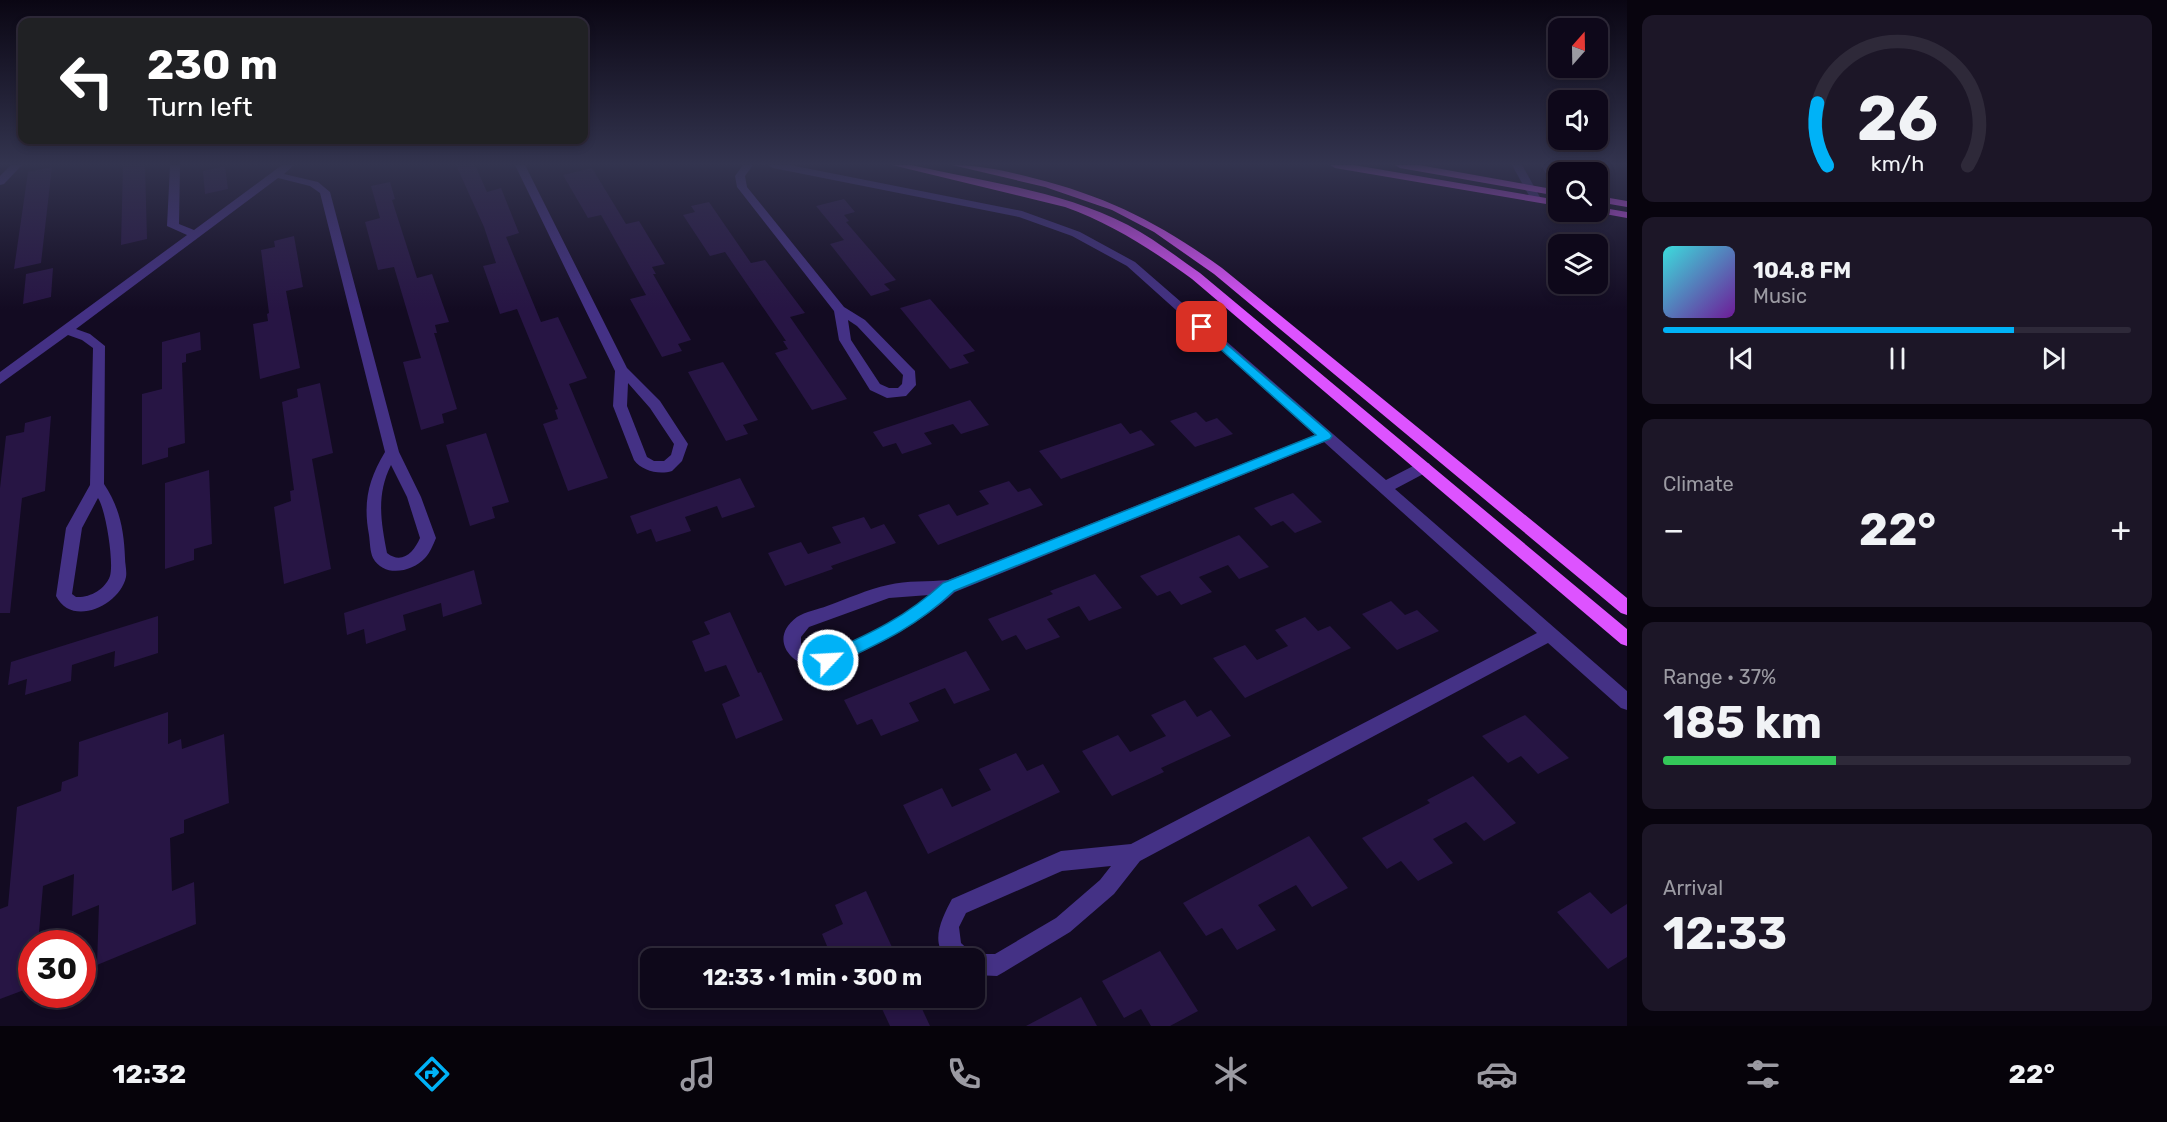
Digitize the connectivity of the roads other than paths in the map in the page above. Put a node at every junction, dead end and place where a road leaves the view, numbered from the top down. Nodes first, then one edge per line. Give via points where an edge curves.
1 (173, 213) edge
2 (226, 213) edge
3 (330, 213) edge
4 (544, 213) edge
5 (763, 213) edge
6 (1016, 213) edge
7 (1092, 213) edge
8 (1126, 213) edge
9 (196, 235) junction
10 (840, 310) junction
11 (1266, 310) junction
12 (1244, 317) junction
13 (68, 331) junction
14 (622, 371) junction
15 (2, 376) edge
16 (1326, 436) junction
17 (392, 452) junction
18 (1424, 467) junction
19 (96, 485) junction
20 (1384, 488) junction
21 (949, 587) junction
22 (1627, 608) edge
23 (1550, 634) junction
24 (1627, 639) edge
25 (1627, 702) edge
26 (1132, 854) junction
27 (951, 948) edge
28 (985, 964) edge

1 - 9 street via 173,226
2 - 9 street
3 - 17 street
4 - 14 street
5 - 10 street
6 - 16 street via 1076,234 1131,264
7 - 12 main road via 1160,249
8 - 11 main road via 1183,245
9 - 13 street
10 - 10 street via 845,340 875,387 887,393 901,393 909,385 910,374 861,323
11 - 12 main road
11 - 22 main road
12 - 18 main road
13 - 15 street
13 - 19 street via 99,346
14 - 14 street via 620,406 641,460 651,466 667,467 677,457 681,444 641,386
16 - 20 street
16 - 21 street
17 - 17 street via 377,475 372,492 373,513 380,556 390,564 407,564 421,553 428,538
18 - 20 street
18 - 24 main road
19 - 19 street via 74,528 69,550 64,596 72,604 89,605 107,593 118,577 116,533 109,503
20 - 23 street
21 - 21 street via 889,591 803,622 793,634 793,649 808,659 828,660 885,634 925,609
23 - 25 street
23 - 26 street
26 - 27 street via 1060,861 959,906 949,926
26 - 28 street via 1107,887 1063,925 997,965

